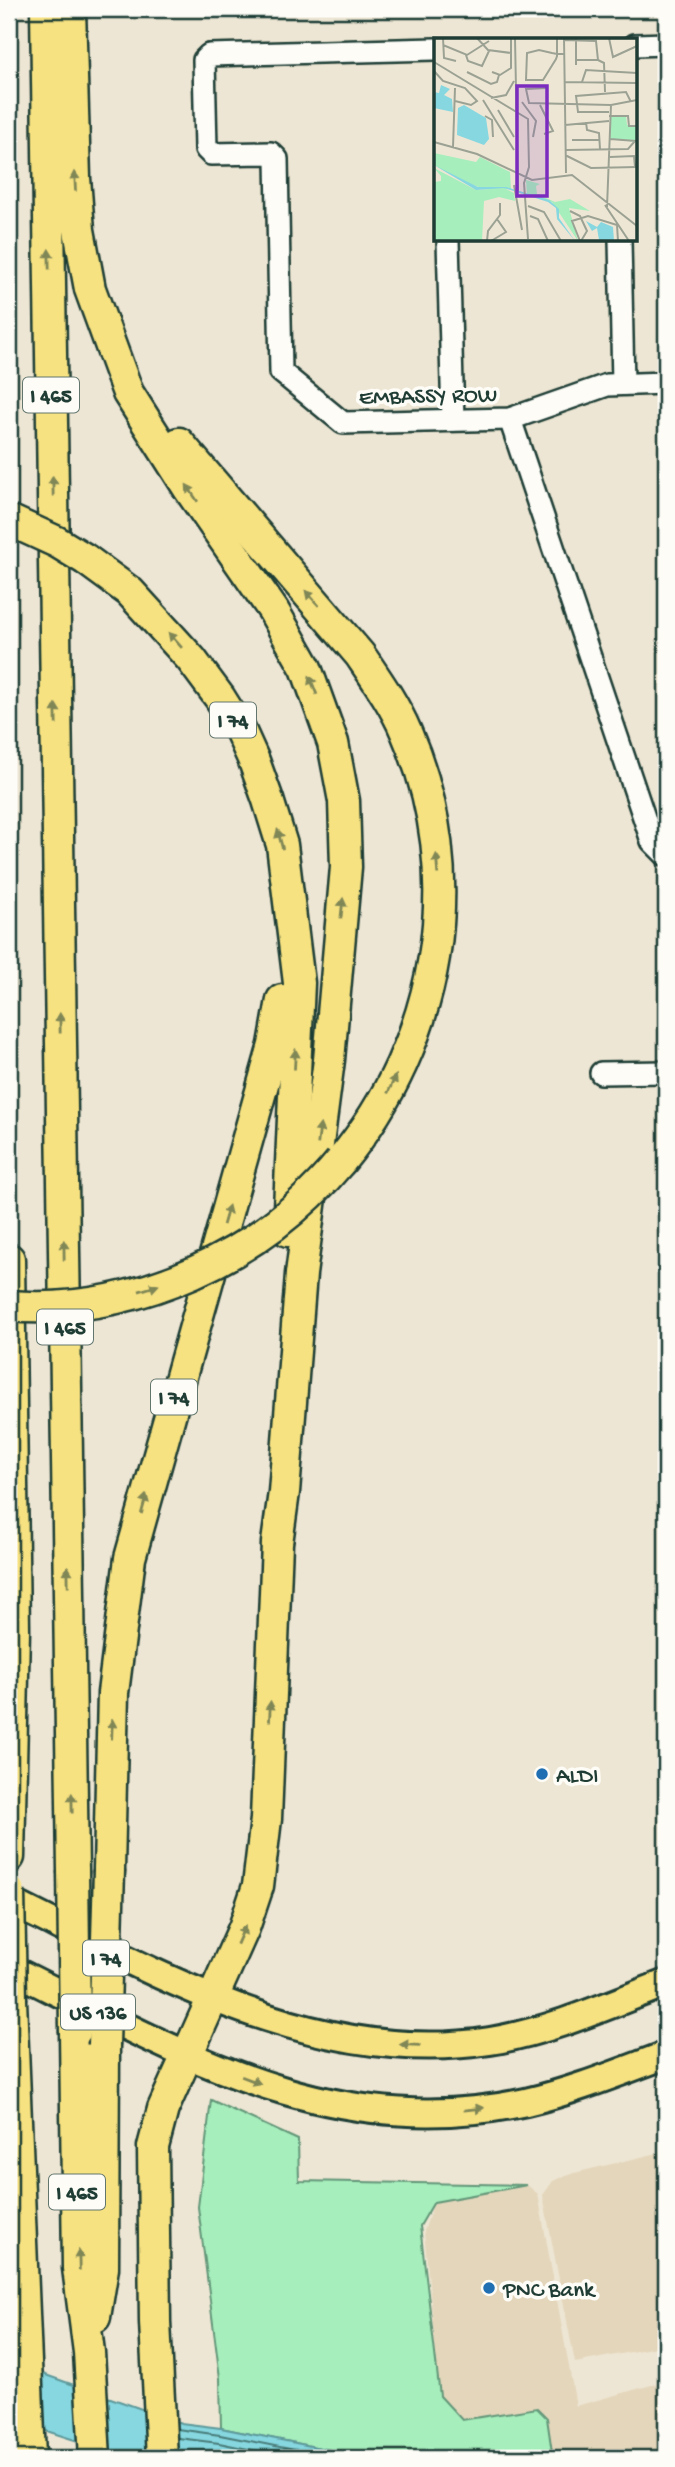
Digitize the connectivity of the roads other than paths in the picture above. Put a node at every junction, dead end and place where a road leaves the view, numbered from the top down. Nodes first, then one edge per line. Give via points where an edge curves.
1 (46, 9) edge
2 (70, 9) edge
3 (666, 44) edge
4 (636, 45) edge
5 (434, 49) edge
6 (448, 242) edge
7 (620, 242) edge
8 (119, 365) junction
9 (666, 383) edge
10 (623, 384) junction
11 (510, 419) junction
12 (453, 420) junction
13 (9, 520) edge
14 (666, 855) edge
15 (291, 931) junction
16 (666, 1072) edge
17 (601, 1073) dead end
18 (9, 1259) edge
19 (9, 1306) edge
20 (277, 1543) junction
21 (9, 1857) edge
22 (9, 1891) edge
23 (9, 1901) edge
24 (9, 1968) edge
25 (666, 1983) edge
26 (212, 1997) junction
27 (188, 2054) junction
28 (666, 2054) edge
29 (89, 2352) junction
30 (30, 2458) edge
31 (95, 2458) edge
32 (162, 2458) edge

29 -> 1 highway, I 465, bridge via 78,2268
8 -> 2 highway via 90,289 79,230
3 - 4 street
5 - 12 street, EMBASSY ROW via 209,55 203,63 205,149 211,154 271,153 277,159 281,373 343,423
6 - 12 street
7 - 10 street
19 -> 8 highway, bridge via 91,1302 147,1289 201,1269 264,1233 341,1161 386,1096 413,1038 435,953 436,842 421,772 396,712 360,655 192,460
20 -> 8 highway via 301,1274 329,1060 346,867 344,801 333,743 306,668 273,610 128,393
9 - 10 street
10 - 11 street via 607,385
11 - 12 street, EMBASSY ROW
11 - 14 street, EMBASSY ROW via 652,841
15 -> 13 highway, I 74, bridge via 282,845 254,761 220,698 173,637 130,592 57,542
20 -> 15 highway via 275,1492 299,983
29 -> 15 highway, I 74, bridge via 103,2268 113,1693 130,1559 274,1045
16 - 17 street
18 - 21 highway, I 465 via 14,1630
26 -> 20 highway via 258,1886 266,1819
22 - 30 highway, I 465, bridge
23 - 26 main road, US 136
24 - 27 main road, US 136
25 -> 26 main road via 517,2036 458,2045 392,2045 324,2034
26 - 27 highway
27 -> 28 main road via 301,2096 382,2112 420,2113 535,2100 575,2090
27 - 32 highway via 163,2109 153,2147
29 - 31 highway, I 465

